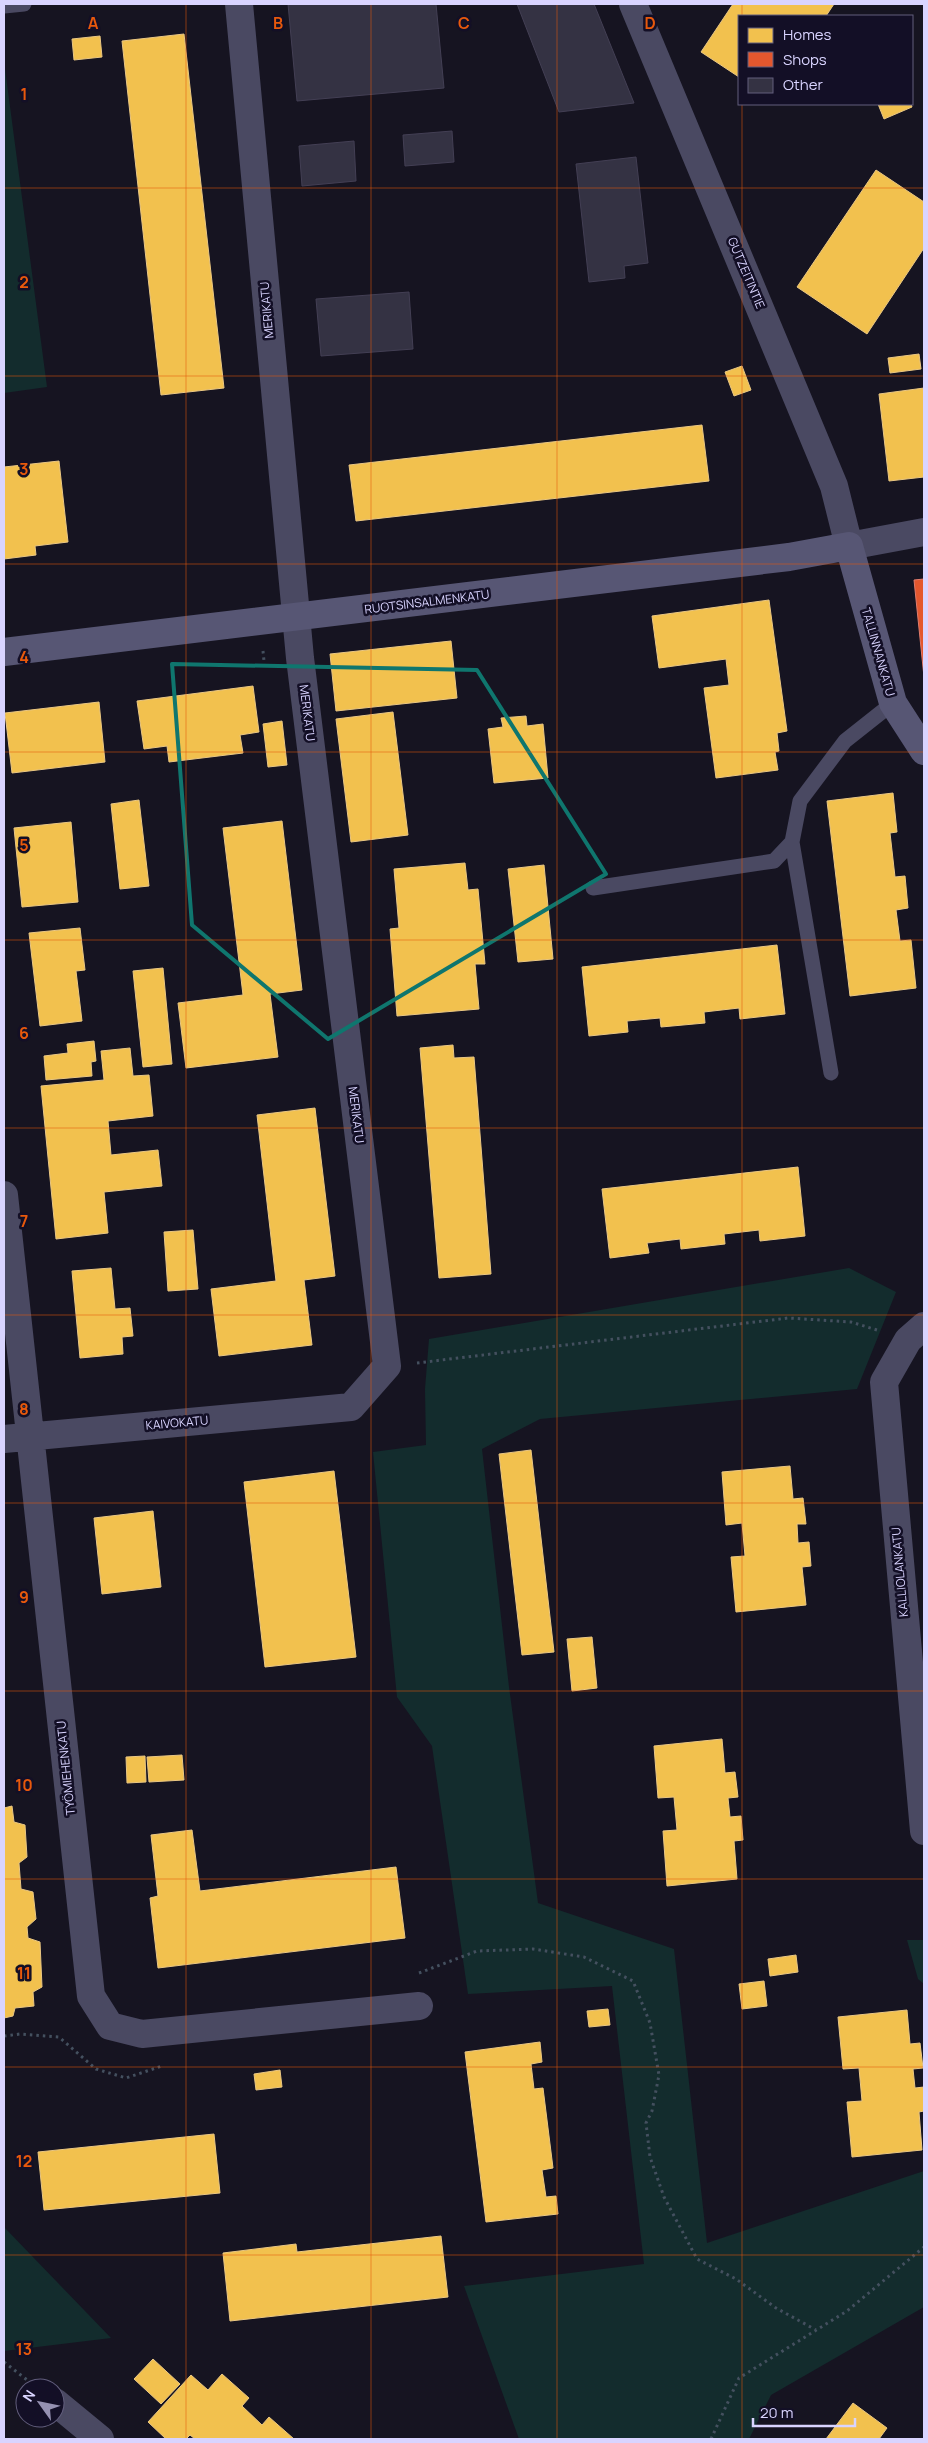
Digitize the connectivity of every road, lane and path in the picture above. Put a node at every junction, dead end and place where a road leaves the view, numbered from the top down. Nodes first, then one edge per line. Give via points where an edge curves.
1 (24, 4) edge
2 (239, 4) edge
3 (633, 4) edge
4 (4, 6) edge
5 (924, 532) edge
6 (848, 546) junction
7 (295, 618) junction
8 (4, 652) edge
9 (893, 702) junction
10 (924, 751) edge
11 (792, 842) junction
12 (593, 888) dead end
13 (831, 1073) dead end
14 (4, 1195) edge
15 (916, 1333) edge
16 (387, 1366) junction
17 (30, 1436) junction
18 (4, 1439) edge
19 (924, 1831) edge
20 (419, 1972) dead end
21 (420, 2006) dead end
22 (924, 2247) edge
23 (816, 2330) junction
24 (4, 2362) edge
25 (24, 2378) edge
26 (65, 2410) edge
27 (100, 2439) edge
28 (710, 2439) edge

1 - 4 lane
2 - 7 street, MERIKATU
3 - 6 street, GUTZEITINTIE via 834,486
5 - 6 street
6 - 7 street, RUOTSINSALMENKATU via 789,557
6 - 9 street, TALLINNANKATU
7 - 8 street, RUOTSINSALMENKATU
7 - 16 street, MERIKATU
9 - 10 street, TALLINNANKATU
9 - 11 lane via 845,741 800,801
11 - 12 lane via 774,861
11 - 13 lane
14 - 17 street, TYÖMIEHENKATU
15 - 16 path via 851,1322 788,1318
15 - 19 street, KALLIOLANKATU via 884,1382
16 - 17 street, KAIVOKATU via 351,1407
17 - 18 street, KAIVOKATU
17 - 21 street, TYÖMIEHENKATU via 91,1996 110,2026 142,2034
20 - 23 path via 476,1951 534,1949 584,1957 633,1981 650,2023 659,2075 652,2111 646,2123 650,2157 664,2197 697,2260 736,2279 776,2308
22 - 23 path via 847,2311
23 - 28 path via 739,2378
24 - 25 path
26 - 27 street

